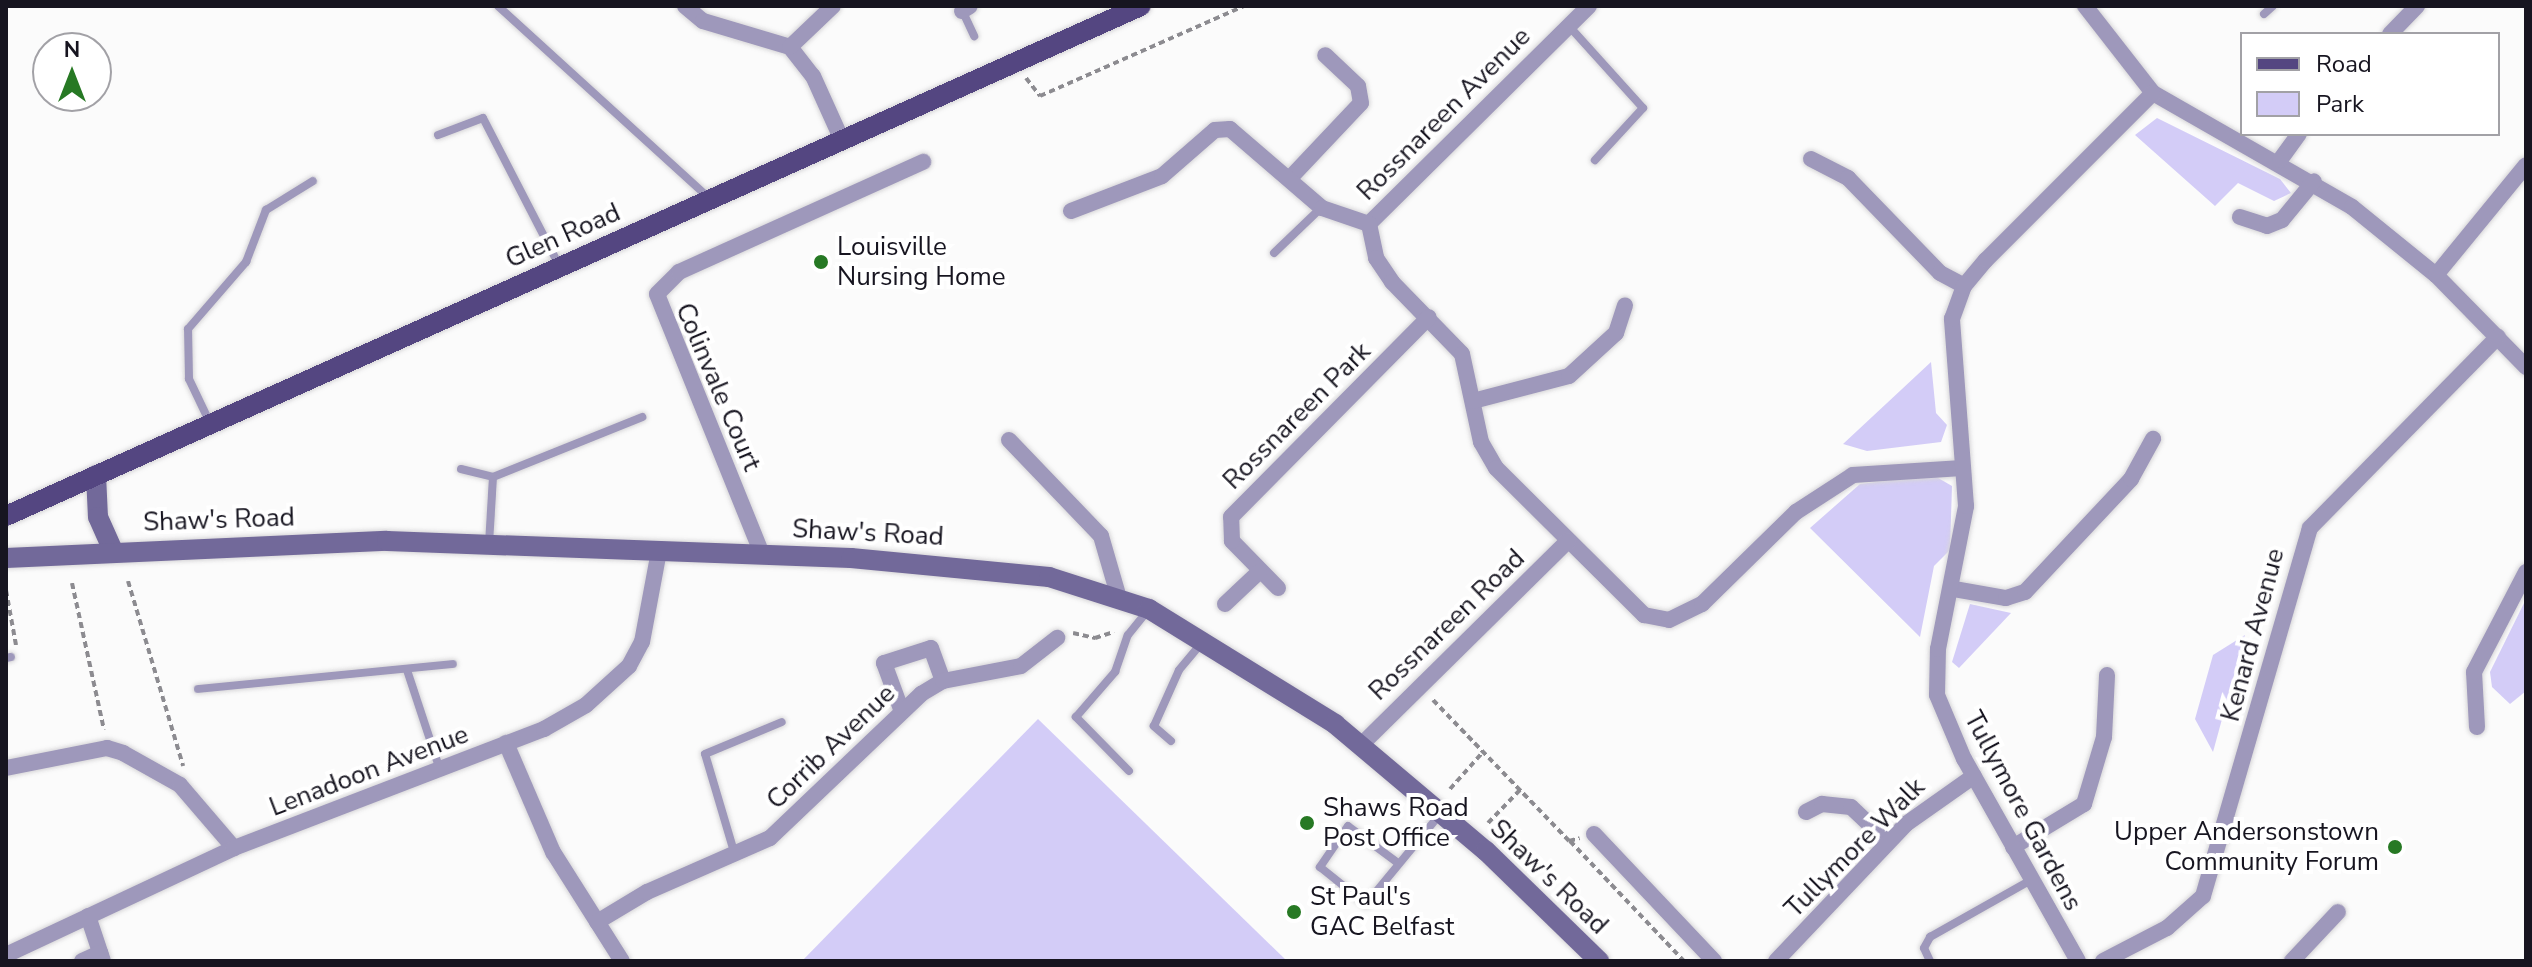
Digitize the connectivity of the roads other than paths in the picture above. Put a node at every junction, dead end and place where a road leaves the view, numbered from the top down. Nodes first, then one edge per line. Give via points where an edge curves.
1 (498, 6) edge
2 (685, 6) edge
3 (833, 6) edge
4 (1141, 6) edge
5 (1589, 6) edge
6 (2273, 6) edge
7 (2417, 6) edge
8 (964, 8) edge
9 (2090, 8) edge
10 (2264, 14) dead end
11 (1568, 25) junction
12 (2392, 32) edge
13 (974, 36) dead end
14 (790, 47) junction
15 (1325, 55) dead end
16 (2153, 93) junction
17 (438, 135) dead end
18 (2298, 136) edge
19 (841, 138) junction
20 (1811, 159) dead end
21 (1595, 160) dead end
22 (2280, 160) junction
23 (923, 162) dead end
24 (2526, 165) edge
25 (1292, 176) junction
26 (313, 181) dead end
27 (2314, 181) junction
28 (710, 199) junction
29 (1322, 208) junction
30 (1071, 211) dead end
31 (2240, 217) dead end
32 (1369, 224) junction
33 (1274, 253) dead end
34 (560, 266) junction
35 (2436, 275) junction
36 (1964, 286) junction
37 (1625, 305) dead end
38 (1429, 317) junction
39 (2498, 337) junction
40 (2526, 367) edge
41 (1473, 401) junction
42 (642, 417) dead end
43 (210, 423) junction
44 (2153, 439) dead end
45 (1009, 440) dead end
46 (1962, 468) junction
47 (461, 469) dead end
48 (96, 475) junction
49 (493, 477) junction
50 (6, 516) edge
51 (1568, 541) junction
52 (489, 545) junction
53 (113, 550) junction
54 (659, 551) junction
55 (762, 554) junction
56 (6, 558) edge
57 (1259, 572) junction
58 (2526, 572) edge
59 (1278, 588) dead end
60 (1954, 589) junction
61 (1134, 604) junction
62 (1225, 604) dead end
63 (1057, 638) road end
64 (1205, 639) junction
65 (453, 664) dead end
66 (407, 670) junction
67 (2107, 675) dead end
68 (943, 681) junction
69 (198, 689) dead end
70 (901, 709) junction
71 (782, 722) dead end
72 (2477, 727) dead end
73 (1171, 741) dead end
74 (506, 743) junction
75 (1361, 745) junction
76 (439, 767) junction
77 (6, 768) edge
78 (1129, 771) dead end
79 (1974, 776) junction
80 (1806, 812) dead end
81 (1441, 813) junction
82 (1594, 834) road end
83 (1888, 842) junction
84 (2013, 847) junction
85 (234, 848) junction
86 (735, 856) junction
87 (1398, 863) junction
88 (2031, 880) junction
89 (2338, 912) dead end
90 (88, 916) junction
91 (597, 922) junction
92 (6, 955) edge
93 (102, 957) edge
94 (82, 961) edge
95 (622, 961) edge
96 (1599, 961) edge
97 (1714, 961) edge
98 (1776, 961) edge
99 (1930, 961) edge
100 (2078, 961) edge
101 (2103, 961) edge
102 (2292, 961) edge

1 - 28 lane
2 - 14 street via 703,21
3 - 14 street
4 - 19 main road, Glen Road
5 - 11 street, Rossnareen Avenue
6 - 10 lane
7 - 12 street
8 - 13 lane
9 - 16 street
11 - 21 lane via 1643,108
11 - 32 street, Rossnareen Avenue
14 - 19 street via 813,76
15 - 25 street via 1358,86 1361,103
16 - 22 street via 2235,144
16 - 36 street
17 - 34 lane via 483,118
18 - 22 street
19 - 28 main road, Glen Road
20 - 36 street via 1848,178 1940,273
22 - 27 street
23 - 55 street, Colinvale Court via 679,272 657,294
24 - 35 street
25 - 29 street
25 - 30 street via 1230,129 1215,130 1162,176
26 - 43 lane via 266,210 246,262 188,329 189,379
27 - 31 street via 2282,220 2267,226
27 - 35 street
28 - 34 main road, Glen Road
29 - 32 street
29 - 33 lane
32 - 38 street, Rossnareen Avenue via 1376,258
34 - 43 main road, Glen Road
35 - 39 street
36 - 46 street, Tullymore Gardens via 1951,349
37 - 41 street via 1616,333 1569,376
38 - 41 street, Rossnareen Avenue via 1462,354
38 - 57 street, Rossnareen Park via 1231,517 1226,531
39 - 40 street
39 - 101 street, Kenard Avenue via 2310,528 2203,896 2167,928
41 - 51 street, Rossnareen Avenue via 1481,442 1496,468
42 - 49 lane
43 - 48 main road, Glen Road
44 - 60 street via 2131,479 2025,592 2006,598
45 - 61 street via 1101,536
46 - 51 street, Rossnareen Avenue via 1853,475 1796,512 1702,604 1669,620 1644,615
46 - 60 street, Tullymore Gardens via 1964,546
47 - 49 lane
48 - 50 main road, Glen Road
48 - 53 street via 98,517
49 - 52 lane
51 - 75 street, Rossnareen Road via 1417,684
52 - 53 street, Shaw's Road
52 - 54 street, Shaw's Road
53 - 56 street, Shaw's Road
54 - 55 street, Shaw's Road
54 - 74 street, Lenadoon Avenue via 649,615 629,666 586,705
55 - 61 street, Shaw's Road via 1008,570
57 - 59 street, Rossnareen Park
57 - 62 street
58 - 72 street via 2474,672
60 - 79 street, Tullymore Gardens via 1934,675 1949,730
61 - 64 street, Shaw's Road
61 - 78 lane via 1115,672 1076,717
63 - 68 street, Corrib Avenue via 1021,666
64 - 73 lane via 1179,670 1154,726
64 - 75 street, Shaw's Road
65 - 66 lane
66 - 69 lane
66 - 76 lane
67 - 84 street via 2104,737 2084,804
68 - 70 street, Corrib Avenue
68 - 70 street via 931,648 884,663
70 - 86 street, Corrib Avenue via 793,820
71 - 86 lane via 705,754
74 - 76 street, Lenadoon Avenue
74 - 91 street via 553,852
75 - 81 street, Shaw's Road
76 - 85 street, Lenadoon Avenue
77 - 85 street via 107,748 180,785
79 - 83 street, Tullymore Walk via 1944,791
79 - 84 street, Tullymore Gardens
80 - 83 street via 1822,804 1851,807
81 - 87 lane
81 - 96 street, Shaw's Road
82 - 97 street
83 - 98 street, Tullymore Walk
84 - 88 street, Tullymore Gardens
85 - 90 street, Lenadoon Avenue
86 - 91 street, Corrib Avenue via 682,875
87 - 87 lane via 1366,904 1320,867 1348,826
88 - 99 lane via 1930,937 1924,948
88 - 100 street, Tullymore Gardens
89 - 102 street
90 - 92 street, Lenadoon Avenue
90 - 93 street
91 - 95 street
93 - 94 street

